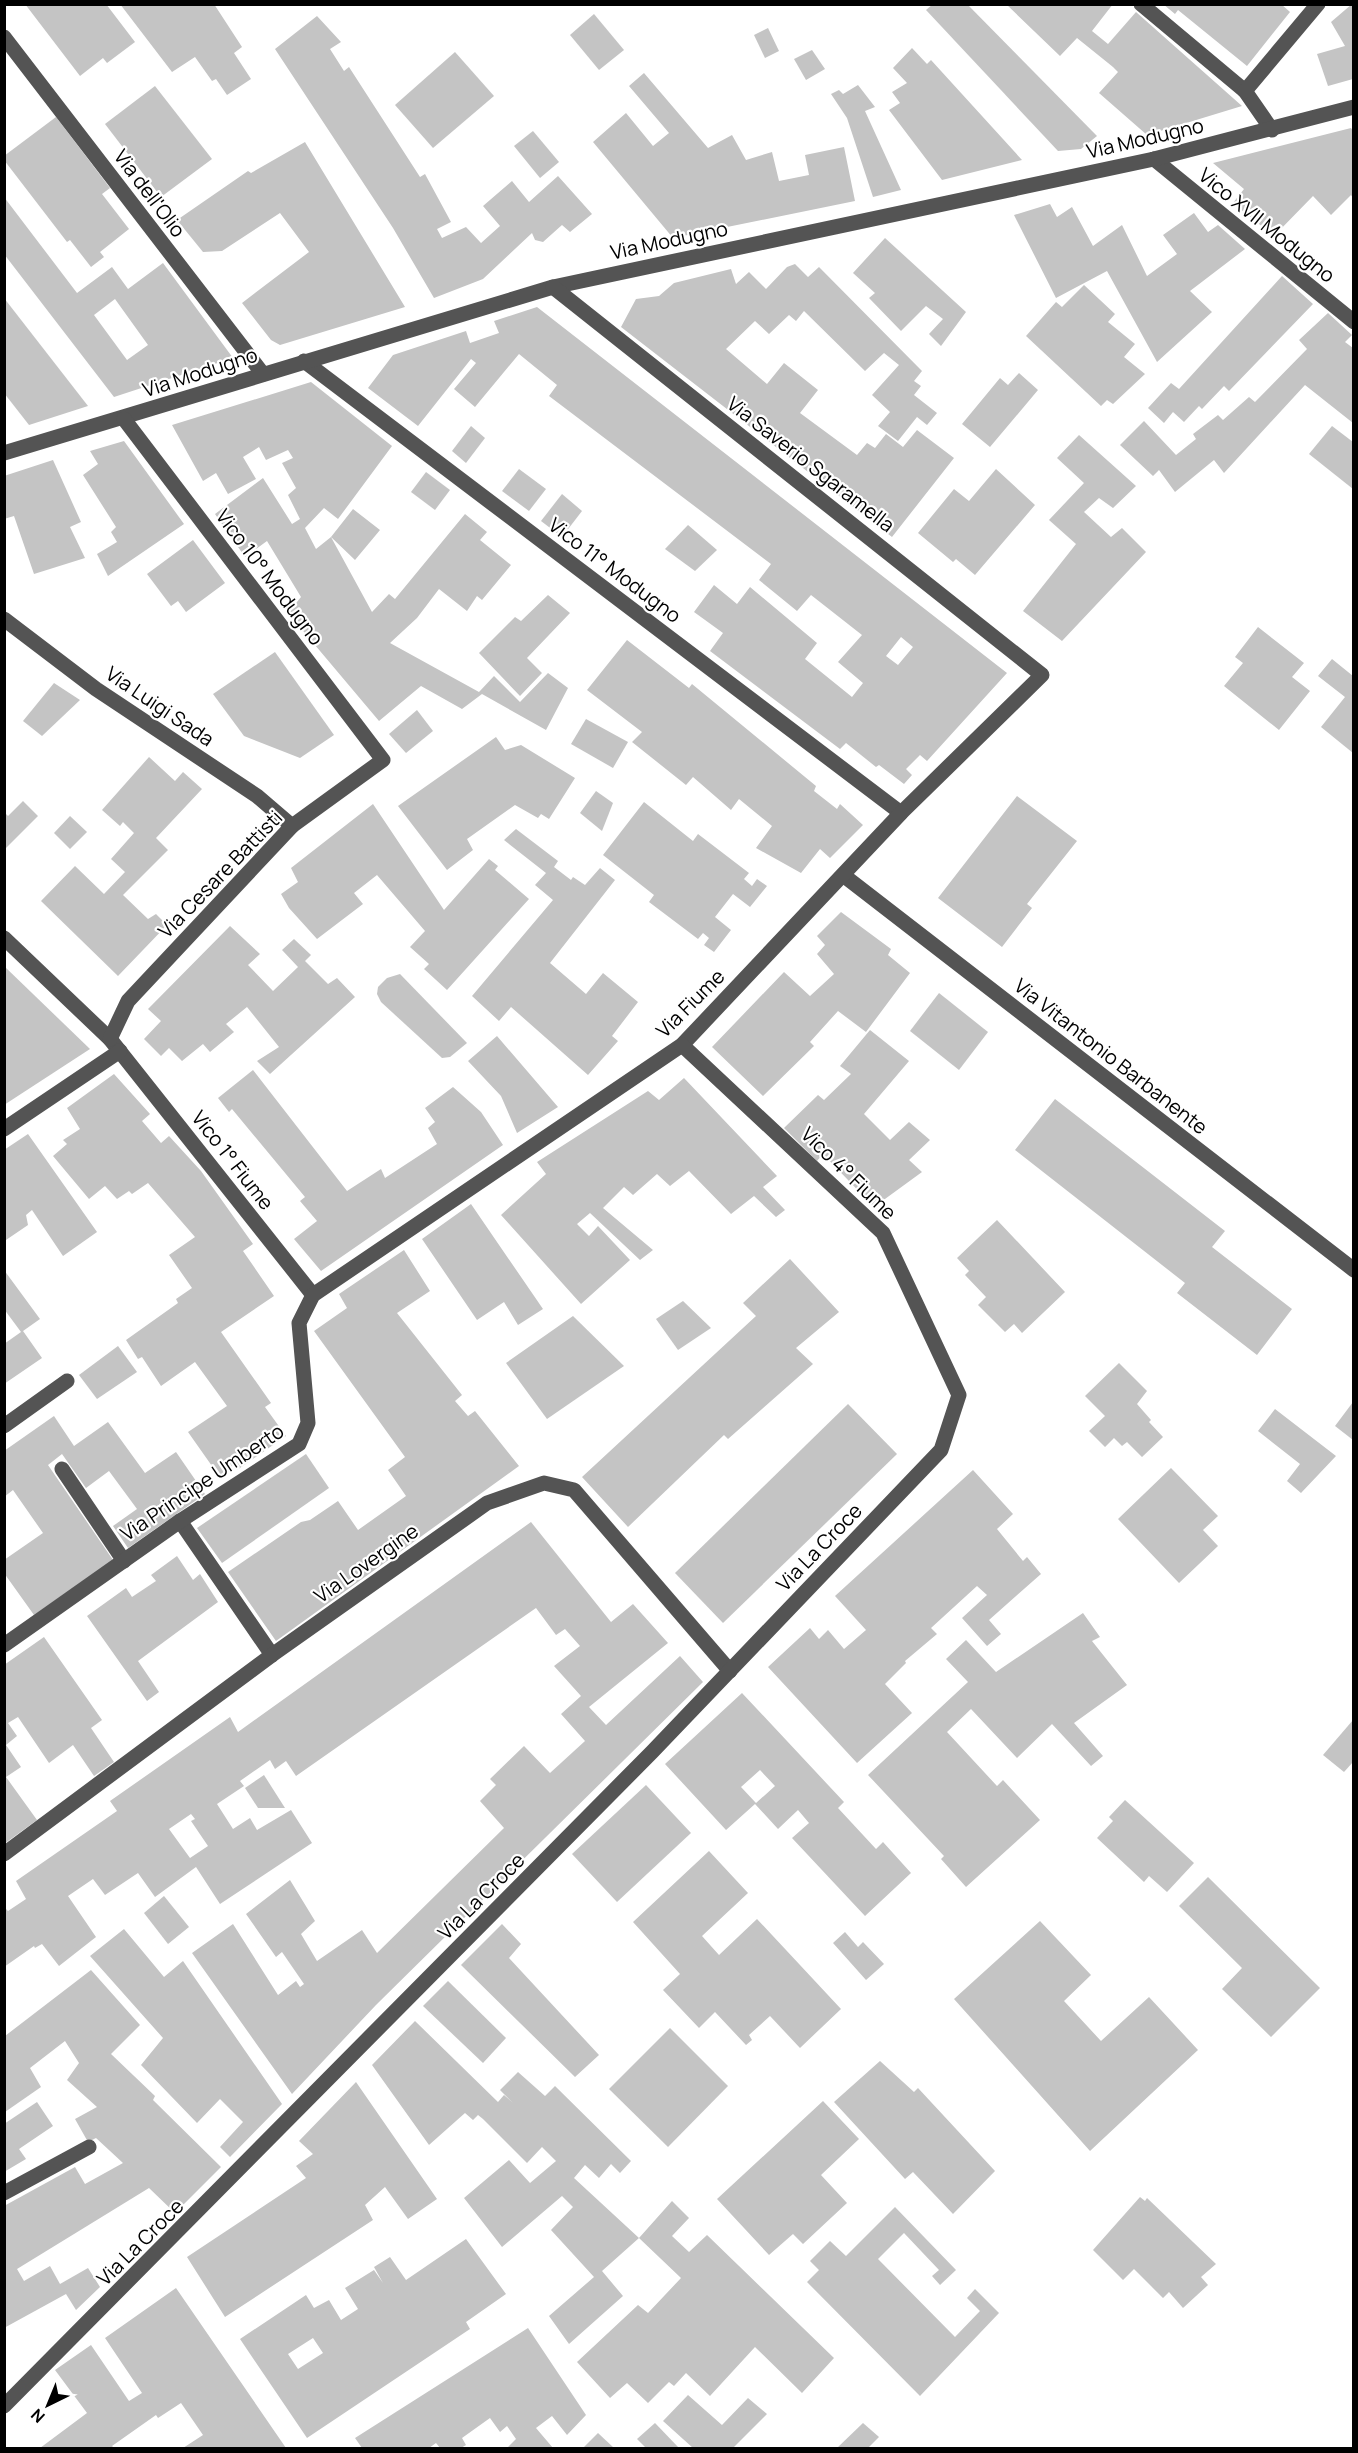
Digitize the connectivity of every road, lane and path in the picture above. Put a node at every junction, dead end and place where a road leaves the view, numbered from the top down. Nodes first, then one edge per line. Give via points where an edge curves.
1 (1142, 4) edge
2 (1318, 4) edge
3 (4, 37) edge
4 (1245, 91) junction
5 (1353, 107) edge
6 (1272, 130) junction
7 (1154, 159) junction
8 (553, 287) junction
9 (1353, 322) edge
10 (303, 361) junction
11 (263, 374) junction
12 (124, 419) junction
13 (4, 453) edge
14 (4, 619) edge
15 (1042, 675) joint
16 (383, 760) joint
17 (901, 813) junction
18 (292, 826) junction
19 (843, 875) junction
20 (4, 938) edge
21 (110, 1039) junction
22 (682, 1045) junction
23 (120, 1051) junction
24 (4, 1129) edge
25 (1353, 1270) edge
26 (313, 1295) junction
27 (67, 1381) dead end
28 (959, 1395) joint
29 (4, 1426) edge
30 (62, 1469) dead end
31 (180, 1521) junction
32 (123, 1561) junction
33 (4, 1645) edge
34 (272, 1655) junction
35 (730, 1671) junction
36 (4, 1854) edge
37 (89, 2147) dead end
38 (4, 2193) edge
39 (4, 2406) edge

1 - 4 street
2 - 4 street
3 - 11 street, Via dell'Olio
4 - 6 street
5 - 6 street, Via Modugno
6 - 7 street, Via Modugno
7 - 8 street, Via Modugno
7 - 9 street, Vico XVII Modugno
8 - 10 street, Via Modugno
8 - 15 street, Via Saverio Sgaramella
10 - 11 street, Via Modugno
10 - 17 street, Vico 11° Modugno
11 - 12 street, Via Modugno
12 - 13 street, Via Modugno
12 - 16 street, Vico 10° Modugno
14 - 18 street, Via Luigi Sada via 96,689 257,796
15 - 17 street, Via Fiume
16 - 18 street, Via Cesare Battisti
17 - 19 street, Via Fiume
18 - 21 street, Via Cesare Battisti via 128,1001
19 - 22 street, Via Fiume
19 - 25 street, Via Vitantonio Barbanente
20 - 21 street, Vico 1° Fiume
21 - 23 street, Vico 1° Fiume
22 - 26 street, Via Fiume
22 - 28 street, Vico 4° Fiume via 883,1233
23 - 24 street
23 - 26 street, Vico 1° Fiume
26 - 31 street, Via Principe Umberto via 299,1323 308,1423 299,1444
27 - 29 street
28 - 35 street, Via La Croce via 941,1450
30 - 32 street
31 - 32 street, Via Principe Umberto
31 - 34 street
32 - 33 street, Via Principe Umberto
34 - 35 street, Via Lovergine via 487,1503 544,1483 574,1490
34 - 36 street, Via Lovergine
35 - 39 street, Via La Croce
37 - 38 street

